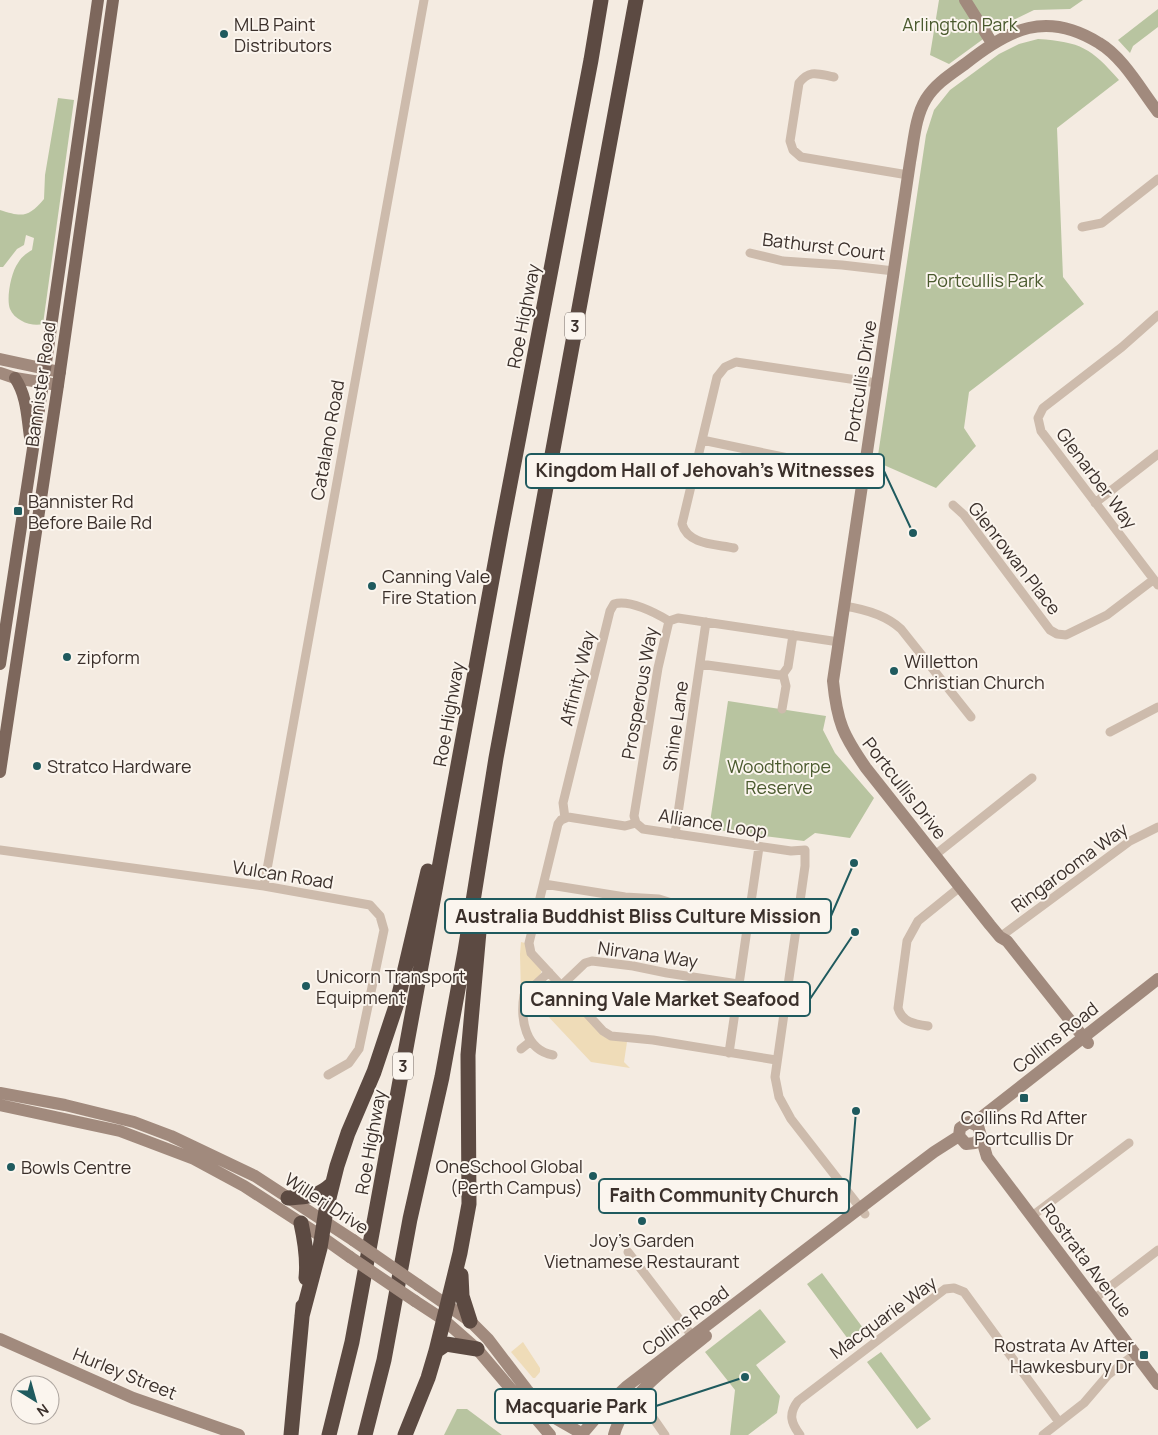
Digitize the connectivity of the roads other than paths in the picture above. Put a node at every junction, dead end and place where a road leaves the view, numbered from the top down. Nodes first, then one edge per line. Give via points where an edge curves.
1 (98, 0) edge
2 (113, 0) edge
3 (424, 0) edge
4 (601, 0) edge
5 (636, 0) edge
6 (965, 0) edge
7 (992, 44) junction
8 (834, 76) dead end
9 (1155, 103) edge
10 (908, 175) junction
11 (1158, 179) edge
12 (1082, 227) dead end
13 (750, 253) dead end
14 (894, 272) junction
15 (1158, 315) edge
16 (0, 359) edge
17 (44, 369) junction
18 (60, 372) junction
19 (0, 373) edge
20 (16, 378) junction
21 (43, 383) junction
22 (877, 384) junction
23 (58, 385) junction
24 (702, 440) junction
25 (32, 450) junction
26 (1158, 454) edge
27 (798, 460) dead end
28 (1095, 503) junction
29 (953, 505) dead end
30 (734, 548) dead end
31 (1156, 582) edge
32 (844, 606) junction
33 (669, 621) junction
34 (706, 622) junction
35 (793, 635) junction
36 (839, 642) junction
37 (0, 664) edge
38 (700, 664) junction
39 (784, 674) junction
40 (470, 696) junction
41 (1158, 708) edge
42 (782, 709) dead end
43 (971, 717) dead end
44 (1110, 732) dead end
45 (496, 758) junction
46 (0, 772) edge
47 (1032, 778) dead end
48 (565, 818) junction
49 (636, 823) junction
50 (1158, 827) edge
51 (675, 834) junction
52 (759, 847) junction
53 (0, 850) edge
54 (935, 855) junction
55 (544, 884) junction
56 (264, 886) junction
57 (960, 887) junction
58 (748, 915) junction
59 (1000, 937) junction
60 (549, 972) junction
61 (1158, 979) edge
62 (738, 984) junction
63 (562, 985) junction
64 (1158, 990) edge
65 (928, 1026) dead end
66 (531, 1041) junction
67 (1083, 1043) junction
68 (521, 1050) dead end
69 (729, 1053) junction
70 (553, 1054) dead end
71 (776, 1060) junction
72 (328, 1075) dead end
73 (0, 1093) edge
74 (0, 1105) edge
75 (971, 1136) junction
76 (1129, 1143) dead end
77 (332, 1184) junction
78 (288, 1198) junction
79 (863, 1211) junction
80 (1032, 1216) junction
81 (324, 1221) junction
82 (301, 1223) junction
83 (322, 1236) junction
84 (1158, 1250) edge
85 (628, 1252) dead end
86 (460, 1253) junction
87 (1094, 1299) junction
88 (447, 1313) junction
89 (302, 1316) junction
90 (470, 1321) junction
91 (0, 1339) edge
92 (696, 1340) junction
93 (477, 1349) junction
94 (436, 1351) junction
95 (1135, 1354) junction
96 (1158, 1384) edge
97 (626, 1387) junction
98 (636, 1398) junction
99 (1059, 1422) junction
100 (584, 1434) edge
101 (239, 1435) edge
102 (291, 1435) edge
103 (329, 1435) edge
104 (366, 1435) edge
105 (405, 1435) edge
106 (550, 1435) edge
107 (614, 1435) edge
108 (665, 1435) edge
109 (800, 1435) edge
110 (1044, 1435) edge

1 - 17 main road, Bannister Road
2 - 18 main road, Bannister Road
3 - 56 street, Catalano Road
4 - 40 highway, Roe Highway / 3
5 - 45 highway, 3
6 - 7 main road
7 - 9 main road, Portcullis Drive via 1014,32 1041,26 1065,28 1082,34 1101,44 1118,59
7 - 10 main road, Portcullis Drive via 938,84 926,99 918,119
8 - 10 street via 814,73 799,83 790,141 793,150 802,157
10 - 14 main road, Portcullis Drive
11 - 12 street via 1102,223
13 - 14 street, Bathurst Court via 783,261
14 - 22 main road, Portcullis Drive
15 - 28 street, Glenarber Way via 1043,408 1038,418 1041,431
16 - 17 main road
17 - 18 main road
17 - 21 main road, Bannister Road
18 - 23 main road, Bannister Road
19 - 20 main road
20 - 21 main road
20 - 25 main road via 24,396
21 - 23 main road
21 - 25 main road, Bannister Road
22 - 24 street via 736,362 725,367 717,377
22 - 32 main road, Portcullis Drive
23 - 46 main road, Bannister Road
24 - 27 street
24 - 30 street via 682,524 692,539
25 - 37 main road, Bannister Road
26 - 28 street
28 - 31 street, Glenarber Way
29 - 31 street, Glenrowan Place via 964,515 1050,630 1057,634 1066,635 1107,615
32 - 36 main road, Portcullis Drive
32 - 43 street via 884,617 901,629
33 - 34 street, Prosperous Way via 678,618
33 - 48 street, Affinity Way via 632,604 621,602 610,610 563,803
33 - 49 street, Prosperous Way via 658,668 634,816
34 - 35 street, Prosperous Way
34 - 38 street, Shine Lane
35 - 36 street, Prosperous Way
35 - 39 street
36 - 54 main road, Portcullis Drive via 833,681 839,720 849,743
38 - 39 street
38 - 51 street, Shine Lane
39 - 42 street via 786,686
40 - 77 highway via 397,1003
40 - 103 highway, Roe Highway / 3 via 352,1342
41 - 44 street
45 - 86 highway via 493,832 480,916 468,1055 469,1204
45 - 104 highway, 3 via 442,1077
47 - 54 street
48 - 49 street, Alliance Loop via 625,826
48 - 55 street via 558,824
49 - 51 street, Alliance Loop via 642,829
50 - 59 street, Ringarooma Way via 1130,841
51 - 52 street, Alliance Loop
52 - 58 street
52 - 71 street, Alliance Loop via 791,852 805,850
53 - 56 street, Vulcan Road
54 - 57 main road, Portcullis Drive
55 - 58 street
55 - 60 street via 529,948
56 - 72 street, Vulcan Road via 370,905 380,916 384,930 359,1049 349,1063
57 - 59 main road, Portcullis Drive
57 - 65 street via 918,921 907,942 898,1008 909,1022
58 - 62 street
59 - 67 main road, Portcullis Drive via 1002,945
60 - 63 street
60 - 66 street via 524,996 524,1025
61 - 67 main road, Collins Road
62 - 63 street, Nirvana Way via 592,961 585,963
62 - 69 street
63 - 69 street via 611,1036
64 - 67 main road, Collins Road
66 - 68 street
66 - 70 street via 546,1053
67 - 75 main road, Collins Road
69 - 71 street
71 - 79 street via 779,1097 791,1119
73 - 78 main road, Willeri Drive via 134,1122 172,1136 255,1176
74 - 82 main road, Willeri Drive via 120,1131 166,1147 222,1173
75 - 79 main road, Collins Road
75 - 80 main road, Rostrata Avenue via 980,1154 987,1157
76 - 80 street
77 - 78 highway via 323,1193
77 - 81 highway
78 - 81 main road, Willeri Drive
79 - 92 main road, Collins Road
80 - 87 main road, Rostrata Avenue
81 - 83 highway
81 - 88 main road, Willeri Drive, bridge via 418,1285
82 - 83 main road, Willeri Drive
82 - 89 highway via 307,1265
83 - 88 main road, Willeri Drive, bridge via 415,1301
83 - 89 highway
84 - 87 street
85 - 92 street
86 - 88 highway
86 - 90 highway via 462,1296
87 - 95 main road, Rostrata Avenue
88 - 90 main road, Willeri Drive
88 - 93 main road, Willeri Drive
88 - 94 highway
89 - 102 highway
90 - 100 main road, Willeri Drive via 548,1414
91 - 101 main road, Hurley Street via 133,1398
92 - 97 main road, Collins Road
92 - 98 main road, Collins Road
93 - 94 highway via 446,1344
93 - 106 main road, Willeri Drive
94 - 105 highway
95 - 96 main road, Rostrata Avenue
95 - 99 street via 1108,1375 1084,1403
97 - 98 street
97 - 100 main road, Collins Road
98 - 107 main road, Collins Road via 623,1412
98 - 108 street
99 - 109 street, Macquarie Way via 964,1292 945,1288 798,1401 792,1409 792,1425
99 - 110 street

